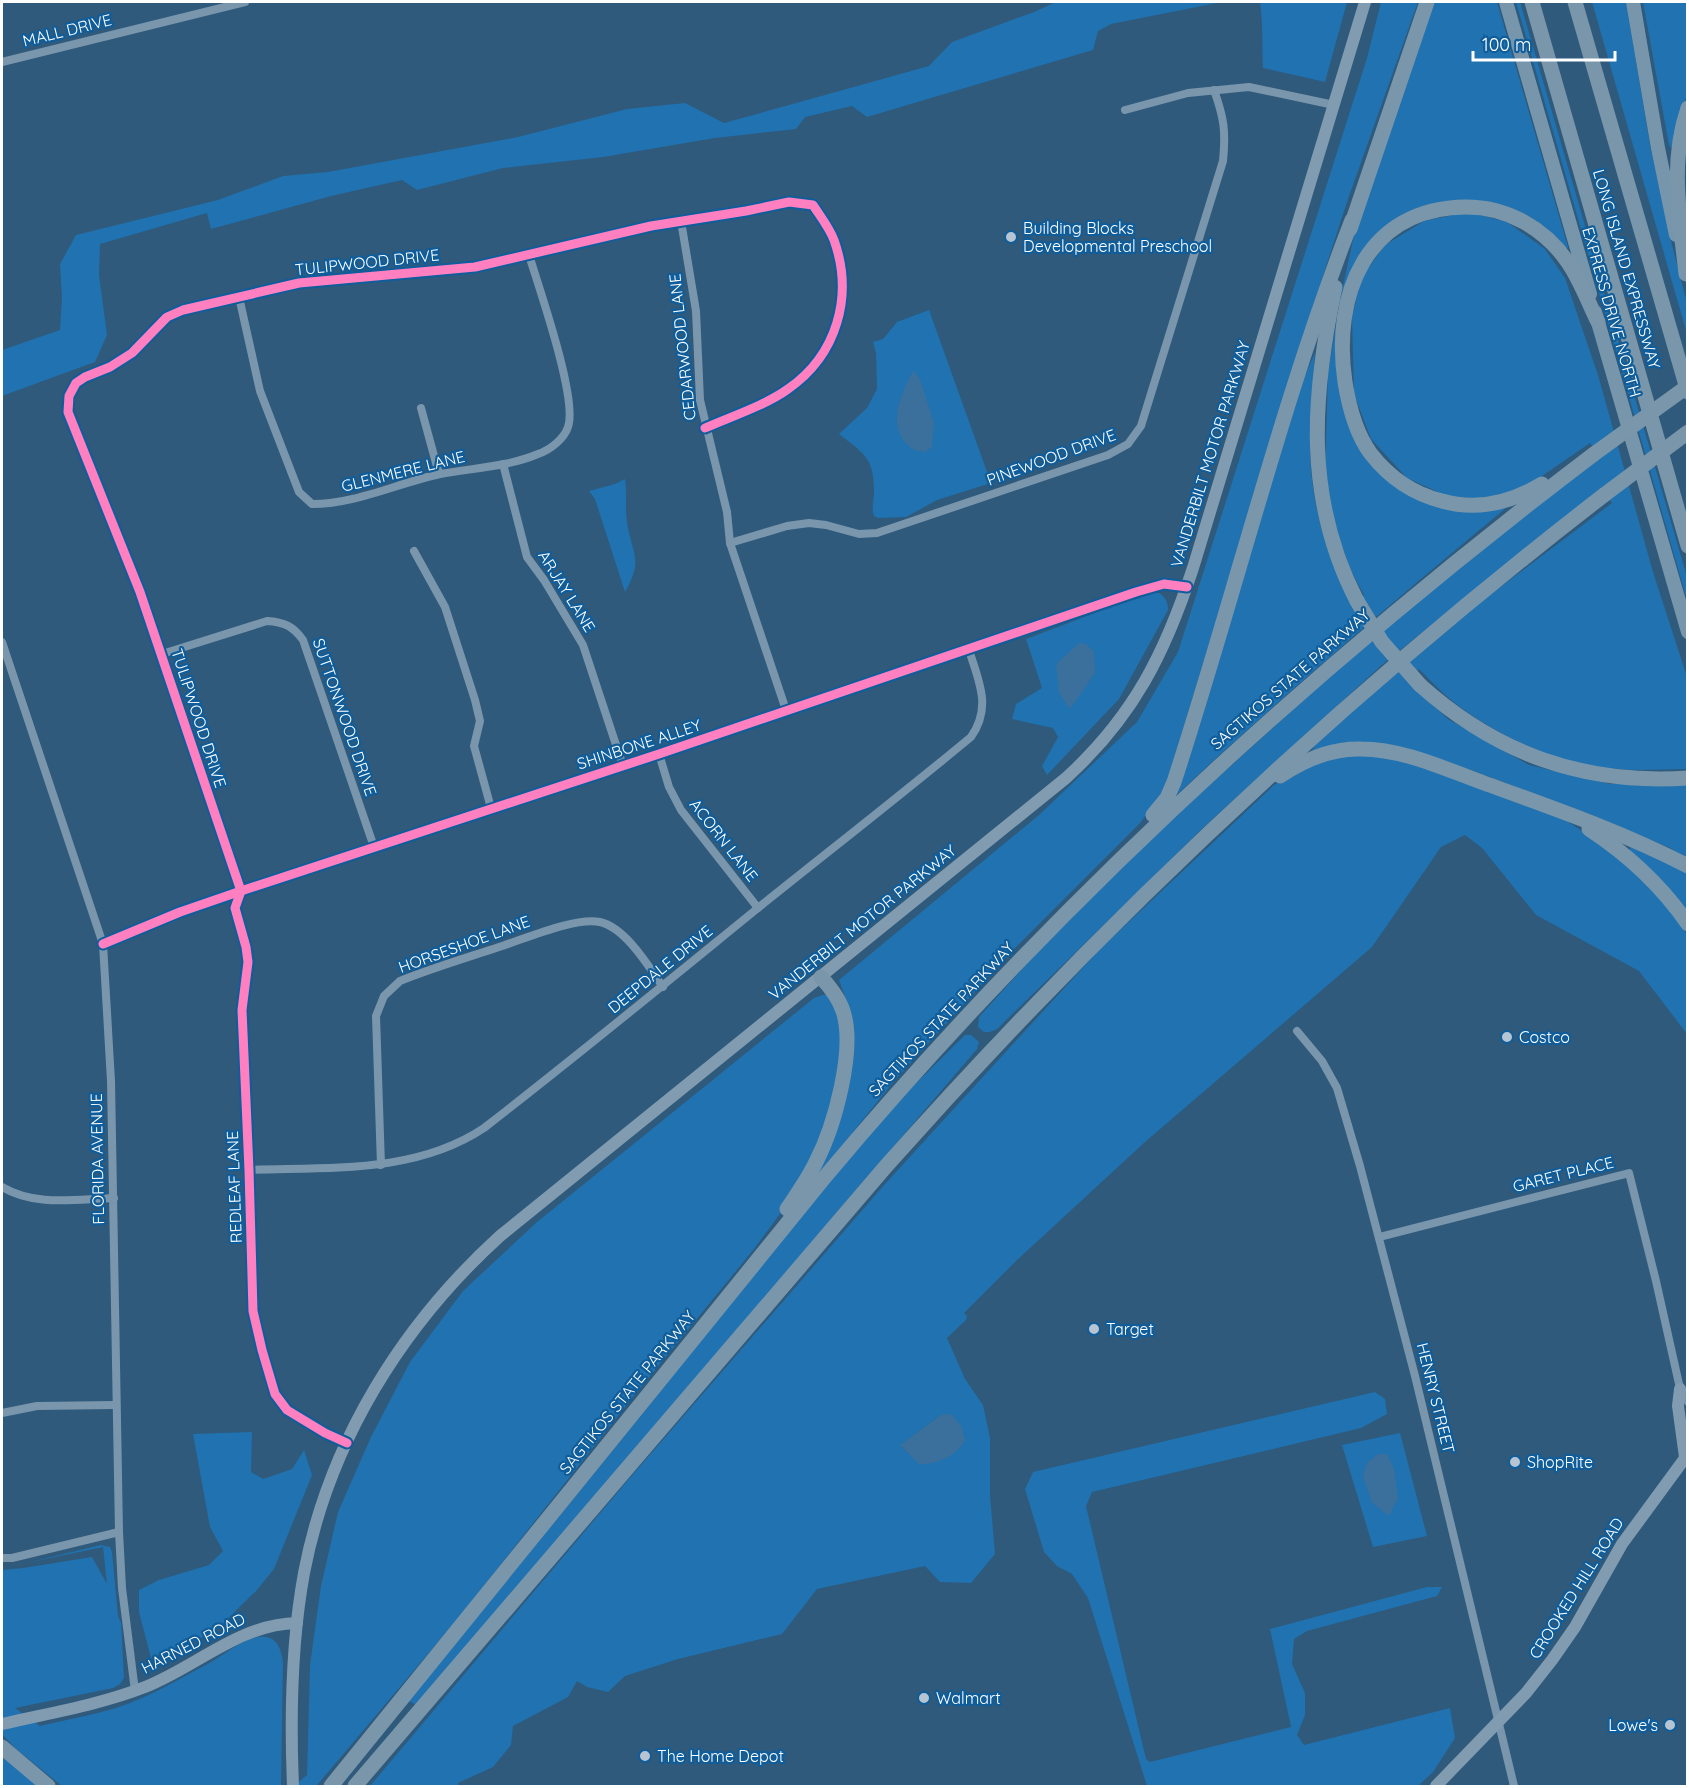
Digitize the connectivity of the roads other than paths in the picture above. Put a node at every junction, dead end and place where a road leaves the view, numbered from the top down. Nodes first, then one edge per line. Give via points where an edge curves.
1 (245, 2) edge
2 (1365, 2) edge
3 (1427, 2) edge
4 (1506, 2) edge
5 (1532, 2) edge
6 (1575, 2) edge
7 (1633, 2) edge
8 (2, 62) edge
9 (1214, 90) junction
10 (1334, 105) junction
11 (1688, 108) edge
12 (1125, 110) dead end
13 (1352, 220) junction
14 (681, 222) junction
15 (530, 255) junction
16 (1687, 277) edge
17 (239, 297) junction
18 (1598, 322) junction
19 (1688, 386) edge
20 (1688, 392) edge
21 (422, 408) dead end
22 (705, 428) junction
23 (1688, 432) edge
24 (1594, 454) junction
25 (503, 464) junction
26 (439, 474) junction
27 (730, 543) junction
28 (1688, 546) edge
29 (414, 551) dead end
30 (1187, 586) junction
31 (1688, 632) edge
32 (2, 642) edge
33 (969, 650) junction
34 (162, 654) junction
35 (786, 710) junction
36 (659, 754) junction
37 (623, 766) junction
38 (1688, 778) edge
39 (1242, 802) junction
40 (491, 808) junction
41 (1558, 810) junction
42 (374, 847) junction
43 (1688, 866) edge
44 (241, 891) junction
45 (1074, 904) junction
46 (758, 908) junction
47 (1688, 924) edge
48 (103, 944) junction
49 (821, 976) junction
50 (663, 987) junction
51 (1297, 1031) dead end
52 (381, 1165) junction
53 (249, 1170) junction
54 (2, 1187) edge
55 (114, 1197) junction
56 (1379, 1237) junction
57 (713, 1315) junction
58 (1680, 1389) junction
59 (1688, 1402) edge
60 (115, 1405) junction
61 (2, 1413) edge
62 (347, 1443) junction
63 (1686, 1456) edge
64 (118, 1532) junction
65 (2, 1558) edge
66 (297, 1623) junction
67 (135, 1691) junction
68 (1498, 1723) junction
69 (2, 1724) edge
70 (2, 1748) edge
71 (357, 1784) edge
72 (48, 1786) edge
73 (293, 1786) edge
74 (331, 1786) edge
75 (1436, 1786) edge
76 (1514, 1786) edge

1 - 8 street, MALL DRIVE
2 - 10 main road, VANDERBILT MOTOR PARKWAY
3 - 13 highway
4 - 18 highway, EXPRESS DRIVE NORTH
5 - 28 highway, LONG ISLAND EXPRESSWAY
6 - 20 highway, LONG ISLAND EXPRESSWAY
7 - 16 highway via 1663,172
9 - 10 street via 1249,87
9 - 12 street
9 - 27 street, PINEWOOD DRIVE via 1226,137 1223,161 1141,426 1128,444 1060,473 877,533 859,534 809,523
10 - 30 main road, VANDERBILT MOTOR PARKWAY
11 - 16 highway via 1676,175
13 - 38 highway, bridge via 1326,339 1317,443 1328,527 1357,601 1382,642 1420,685 1450,710 1509,747 1574,770 1618,778
13 - 45 highway via 1302,360 1171,790
14 - 15 street, TULIPWOOD DRIVE
14 - 22 street, CEDARWOOD LANE via 696,311
14 - 22 street, TULIPWOOD DRIVE via 789,202 813,205 830,233 841,267 840,314 832,339 815,366 787,390
15 - 17 street, TULIPWOOD DRIVE via 475,267 299,283
15 - 25 street, GLENMERE LANE via 565,377 568,427 548,449
17 - 26 street, GLENMERE LANE via 260,391 299,492 312,504 333,504
17 - 34 street, TULIPWOOD DRIVE via 167,317 132,353 76,383 69,396 69,411
18 - 24 highway via 1568,262 1541,233 1496,211 1457,207 1405,223 1371,252 1350,287 1342,345 1348,400 1365,445 1393,476 1425,496 1459,504 1494,503 1527,492
18 - 31 highway, EXPRESS DRIVE NORTH
19 - 24 highway, SAGTIKOS STATE PARKWAY, bridge
21 - 26 street
22 - 27 street, CEDARWOOD LANE via 727,512
23 - 39 highway, bridge via 1402,658
24 - 45 highway, SAGTIKOS STATE PARKWAY via 1478,544 1296,696 1186,794
25 - 26 street, GLENMERE LANE
25 - 37 street, ARJAY LANE via 527,557 583,645
27 - 35 street, CEDARWOOD LANE
29 - 40 street via 445,607 475,700 480,721 474,746
30 - 33 street, SHINBONE ALLEY via 1158,585
30 - 49 main road, VANDERBILT MOTOR PARKWAY via 1151,672 1119,721 1089,755 1054,789
32 - 48 street, FLORIDA AVENUE
33 - 35 street, SHINBONE ALLEY
33 - 46 street, DEEPDALE DRIVE via 982,691 983,710 972,737
34 - 42 street, SUTTONWOOD DRIVE via 267,621 283,622 295,629 303,640
34 - 44 street, TULIPWOOD DRIVE
35 - 36 street, SHINBONE ALLEY
36 - 37 street, SHINBONE ALLEY
36 - 46 street, ACORN LANE via 681,810
37 - 40 street, SHINBONE ALLEY
39 - 41 highway via 1306,761 1359,749 1402,755
39 - 71 highway via 1094,944 929,1118
40 - 42 street, SHINBONE ALLEY
41 - 43 highway
41 - 47 highway via 1620,851 1653,882
42 - 44 street, SHINBONE ALLEY
44 - 48 street, SHINBONE ALLEY
44 - 53 street, REDLEAF LANE via 235,908 248,962 242,1011
45 - 57 highway, SAGTIKOS STATE PARKWAY via 892,1098
46 - 50 street, DEEPDALE DRIVE
48 - 55 street, FLORIDA AVENUE
49 - 57 highway via 840,1004 847,1030 843,1075 829,1129 802,1186
49 - 62 main road, VANDERBILT MOTOR PARKWAY via 484,1250 406,1339
50 - 52 street, DEEPDALE DRIVE via 466,1140 433,1153
50 - 52 street, HORSESHOE LANE via 634,947 602,922 580,922 400,981 384,996 376,1016
51 - 56 street, HENRY STREET via 1322,1061 1337,1088
52 - 53 street, DEEPDALE DRIVE
53 - 62 street, REDLEAF LANE via 253,1311 275,1394 287,1410
54 - 55 street via 16,1196 48,1201
55 - 60 street, FLORIDA AVENUE
56 - 58 street, GARET PLACE via 1629,1173
56 - 68 street, HENRY STREET
57 - 74 highway, SAGTIKOS STATE PARKWAY
58 - 59 street, GARET PLACE
58 - 63 main road via 1678,1406
60 - 61 street via 37,1406
60 - 64 street, FLORIDA AVENUE
62 - 66 main road, VANDERBILT MOTOR PARKWAY via 314,1533
63 - 68 main road, CROOKED HILL ROAD via 1622,1544 1563,1646
64 - 65 street
64 - 67 street, FLORIDA AVENUE
66 - 67 main road, HARNED ROAD via 251,1631
66 - 73 main road, VANDERBILT MOTOR PARKWAY via 292,1688
67 - 69 main road, HARNED ROAD
68 - 75 main road, CROOKED HILL ROAD
68 - 76 street, HENRY STREET
70 - 72 highway

